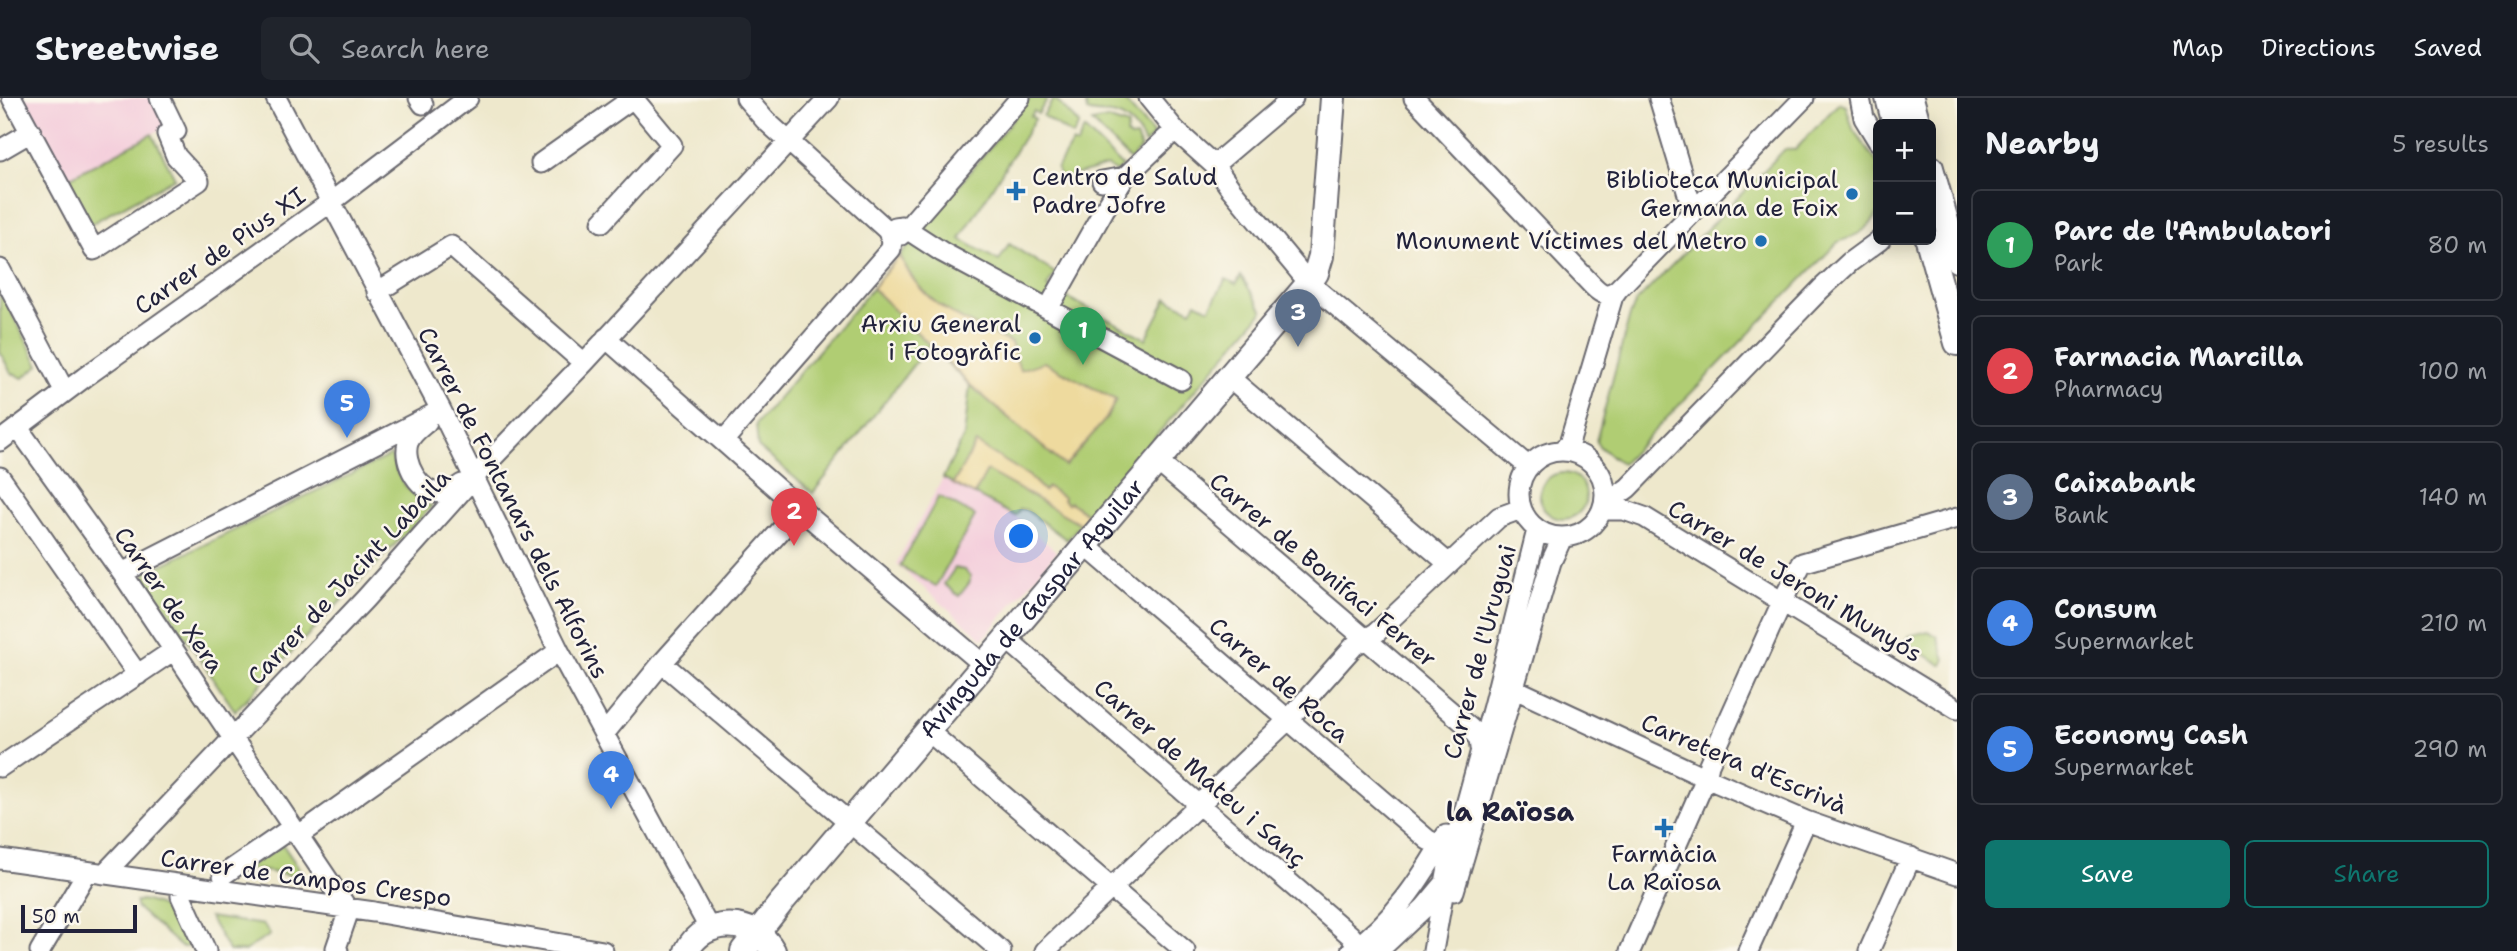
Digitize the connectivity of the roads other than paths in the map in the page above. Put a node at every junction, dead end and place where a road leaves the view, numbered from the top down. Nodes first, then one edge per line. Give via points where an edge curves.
1 (12, 98) edge
2 (160, 98) edge
3 (276, 98) edge
4 (468, 98) edge
5 (633, 98) edge
6 (746, 98) edge
7 (829, 98) edge
8 (1020, 98) edge
9 (1149, 98) edge
10 (1293, 98) edge
11 (1334, 98) edge
12 (1415, 98) edge
13 (1659, 98) edge
14 (1804, 98) edge
15 (1860, 98) edge
16 (1888, 98) edge
17 (1911, 98) edge
18 (1894, 119) edge
19 (1917, 119) edge
20 (1175, 130) junction
21 (31, 132) junction
22 (1873, 133) edge
23 (789, 141) junction
24 (0, 150) edge
25 (541, 163) dead end
26 (1214, 165) junction
27 (1125, 177) junction
28 (1102, 181) dead end
29 (1936, 195) edge
30 (331, 202) junction
31 (1693, 211) junction
32 (602, 222) dead end
33 (897, 234) junction
34 (1873, 245) edge
35 (1929, 245) edge
36 (1957, 260) edge
37 (0, 269) edge
38 (1309, 283) junction
39 (377, 292) junction
40 (1615, 294) junction
41 (1048, 309) junction
42 (606, 338) junction
43 (1957, 342) edge
44 (584, 363) junction
45 (1230, 377) junction
46 (1181, 380) dead end
47 (1729, 384) junction
48 (65, 392) junction
49 (1594, 404) dead end
50 (441, 410) junction
51 (18, 428) junction
52 (724, 440) junction
53 (0, 441) edge
54 (1657, 441) dead end
55 (1561, 451) junction
56 (1158, 462) junction
57 (1529, 467) junction
58 (475, 476) junction
59 (0, 477) edge
60 (1604, 483) junction
61 (1621, 494) junction
62 (1604, 508) junction
63 (800, 509) junction
64 (1521, 509) junction
65 (1644, 517) junction
66 (1957, 518) edge
67 (1537, 530) junction
68 (1562, 538) junction
69 (1086, 546) junction
70 (1449, 564) junction
71 (122, 572) junction
72 (1782, 602) junction
73 (1007, 639) junction
74 (1365, 639) junction
75 (174, 650) junction
76 (559, 651) junction
77 (662, 663) junction
78 (984, 665) junction
79 (138, 675) junction
80 (1515, 689) junction
81 (1957, 709) edge
82 (1288, 720) junction
83 (929, 731) junction
84 (604, 734) junction
85 (233, 737) junction
86 (1480, 748) junction
87 (0, 767) edge
88 (1706, 778) junction
89 (1466, 797) junction
90 (1198, 804) junction
91 (1806, 821) junction
92 (850, 822) junction
93 (291, 834) junction
94 (1442, 842) junction
95 (1465, 855) junction
96 (1910, 857) junction
97 (0, 859) edge
98 (96, 873) junction
99 (1957, 874) edge
100 (223, 875) dead end
101 (1445, 882) junction
102 (1111, 888) junction
103 (181, 896) dead end
104 (347, 908) junction
105 (709, 928) junction
106 (1402, 930) junction
107 (524, 944) edge
108 (758, 945) edge
109 (1354, 949) edge
110 (40, 951) edge
111 (206, 951) edge
112 (338, 951) edge
113 (603, 951) edge
114 (687, 951) edge
115 (1001, 951) edge
116 (1045, 951) edge
117 (1185, 951) edge
118 (1378, 951) edge
119 (1434, 951) edge
120 (1630, 951) edge
121 (1748, 951) edge
122 (1869, 951) edge

1 - 21 street
2 - 21 street via 176,131 167,134 176,156 199,181 94,250
3 - 30 street, Carrer de Fontanars dels Alforins
4 - 30 street, Carrer de Pius XI
5 - 25 street
5 - 32 street via 672,145
6 - 23 street
7 - 23 street, Carrer de Jacint Labaila
8 - 33 street
9 - 20 street
10 - 26 street
11 - 38 main road, Avinguda de Gaspar Aguilar via 1321,256
12 - 40 street via 1593,286 1604,295
13 - 31 street
14 - 31 street
15 - 22 street
16 - 18 main road
17 - 19 main road
20 - 26 street
20 - 27 street
21 - 24 street
23 - 33 street
23 - 42 street, Carrer de Jacint Labaila
26 - 38 street
27 - 28 street
27 - 41 street
29 - 36 main road
30 - 39 street, Carrer de Fontanars dels Alforins
30 - 48 street, Carrer de Pius XI
31 - 40 street
33 - 41 street via 942,252
33 - 52 street via 891,249
34 - 47 street via 1828,282
35 - 43 main road
37 - 48 street
38 - 45 main road, Avinguda de Gaspar Aguilar
38 - 57 street
39 - 44 street via 452,246
39 - 50 street, Carrer de Fontanars dels Alforins
40 - 49 street via 1613,345
40 - 55 street via 1569,444
41 - 46 street
42 - 44 street, Carrer de Jacint Labaila
42 - 52 street
44 - 58 street, Carrer de Jacint Labaila
45 - 56 main road, Avinguda de Gaspar Aguilar
45 - 70 street
47 - 54 street via 1699,398
47 - 61 street
48 - 51 street, Carrer de Pius XI
50 - 58 street, Carrer de Fontanars dels Alforins
50 - 58 street via 411,437 408,463 420,483 433,492 451,492
50 - 71 street
51 - 53 street, Carrer de Pius XI
51 - 71 street, Carrer de Xera
52 - 63 street
55 - 57 street via 1544,455
55 - 60 street via 1584,457
56 - 69 main road, Avinguda de Gaspar Aguilar
56 - 74 street, Carrer de Bonifaci Ferrer
57 - 64 street via 1519,489
58 - 76 street, Carrer de Fontanars dels Alforins
58 - 85 street, Carrer de Jacint Labaila
59 - 79 street
60 - 61 street, Carrer de Jeroni Munyós
60 - 62 street
61 - 62 street
61 - 65 street, Carrer de Jeroni Munyós
62 - 65 street, Carrer de Jeroni Munyós
62 - 68 street via 1593,525
63 - 77 street
63 - 78 street
64 - 67 street
64 - 70 street via 1499,517
65 - 72 street, Carrer de Jeroni Munyós
66 - 72 street via 1802,563
67 - 68 street
67 - 86 street, Carrer de l'Uruguai
68 - 80 street, Carrer de l'Uruguai
69 - 73 main road, Avinguda de Gaspar Aguilar
69 - 82 street, Carrer de Roca
70 - 74 street
71 - 75 street, Carrer de Xera
72 - 81 street, Carrer de Jeroni Munyós
72 - 88 street
73 - 78 main road, Avinguda de Gaspar Aguilar
73 - 90 street, Carrer de Mateu i Sanç
74 - 82 street
74 - 86 street, Carrer de Bonifaci Ferrer via 1470,728
75 - 79 street
75 - 85 street, Carrer de Xera
76 - 84 street, Carrer de Fontanars dels Alforins
76 - 93 street
77 - 84 street
77 - 92 street
78 - 83 main road, Avinguda de Gaspar Aguilar
79 - 87 street
80 - 88 street, Carretera d'Escrivà
80 - 95 street, Carrer de l'Uruguai
82 - 90 street
82 - 94 street, Carrer de Roca via 1428,840
83 - 92 main road, Avinguda de Gaspar Aguilar
83 - 102 street
84 - 105 street, Carrer de Fontanars dels Alforins
85 - 93 street, Carrer de Xera
85 - 98 street, Carrer de Jacint Labaila
86 - 89 street, Carrer de l'Uruguai
88 - 91 street, Carretera d'Escrivà
88 - 120 street
89 - 94 street
89 - 101 street, Carrer de l'Uruguai
90 - 102 street
90 - 109 street, Carrer de Mateu i Sanç via 1350,935 1356,942
91 - 96 street, Carretera d'Escrivà
91 - 121 street
92 - 108 main road, Avinguda de Gaspar Aguilar
92 - 115 street
93 - 100 street
93 - 104 street, Carrer de Xera
94 - 109 street via 1398,908
95 - 101 street
95 - 119 street, Carrer de l'Uruguai
96 - 99 street, Carretera d'Escrivà
96 - 122 street
97 - 98 street, Carrer de Campos Crespo
98 - 104 street, Carrer de Campos Crespo
98 - 110 street, Carrer de Jacint Labaila
101 - 106 street
101 - 119 street, Carrer de l'Uruguai
102 - 116 street
102 - 117 street
103 - 111 street
104 - 107 street, Carrer de Campos Crespo
104 - 112 street
105 - 108 main road, Avinguda de Gaspar Aguilar via 738,926
105 - 114 main road
106 - 118 street
106 - 119 street via 1418,929
107 - 113 street, Carrer de Campos Crespo

